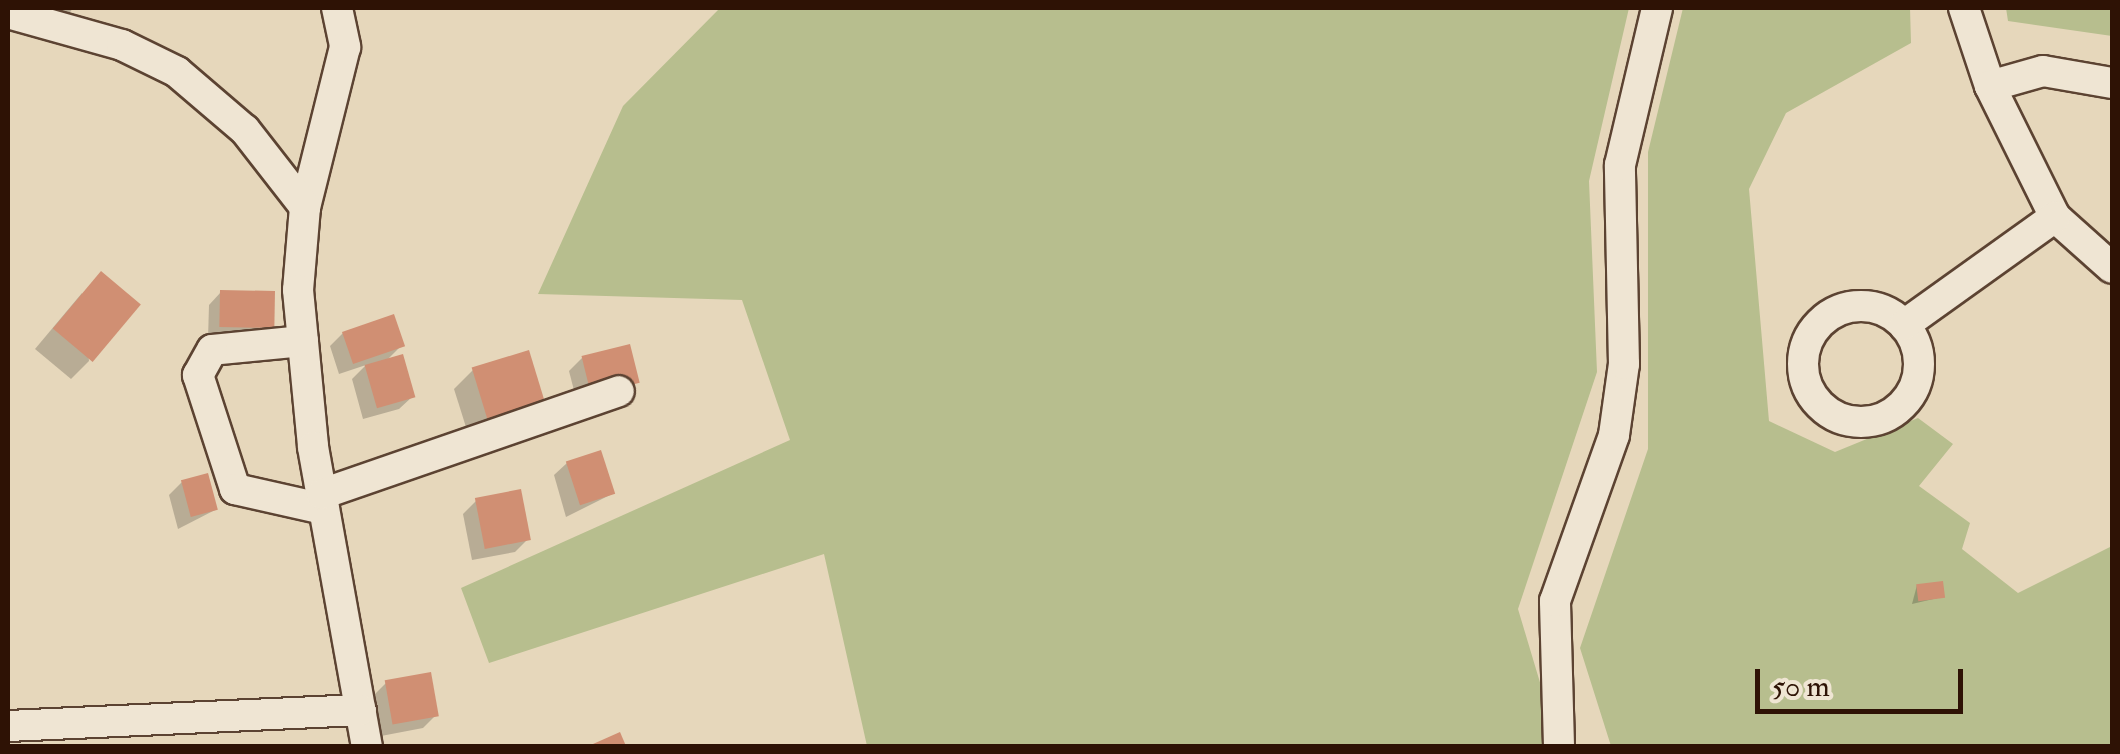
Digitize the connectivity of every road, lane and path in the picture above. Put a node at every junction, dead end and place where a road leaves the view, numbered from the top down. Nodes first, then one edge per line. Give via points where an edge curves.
1 (338, 8) edge
2 (1657, 8) edge
3 (1964, 8) edge
4 (8, 13) edge
5 (2112, 82) edge
6 (1990, 86) junction
7 (305, 207) junction
8 (2054, 217) junction
9 (2112, 268) edge
10 (1904, 324) dead end
11 (303, 341) junction
12 (619, 391) dead end
13 (323, 502) junction
14 (361, 710) junction
15 (8, 726) edge
16 (367, 746) edge
17 (1560, 746) edge

1 - 7 street via 345,46 336,105
2 - 17 street via 1620,165 1624,364 1614,435 1555,601
3 - 6 street
4 - 7 street via 122,45 177,72 256,142
5 - 6 street via 2043,71
6 - 8 street
7 - 11 street
8 - 9 street
8 - 10 street
11 - 13 street
11 - 13 street via 212,350 198,375 235,490
12 - 13 street
13 - 14 street
14 - 15 street
14 - 16 street

